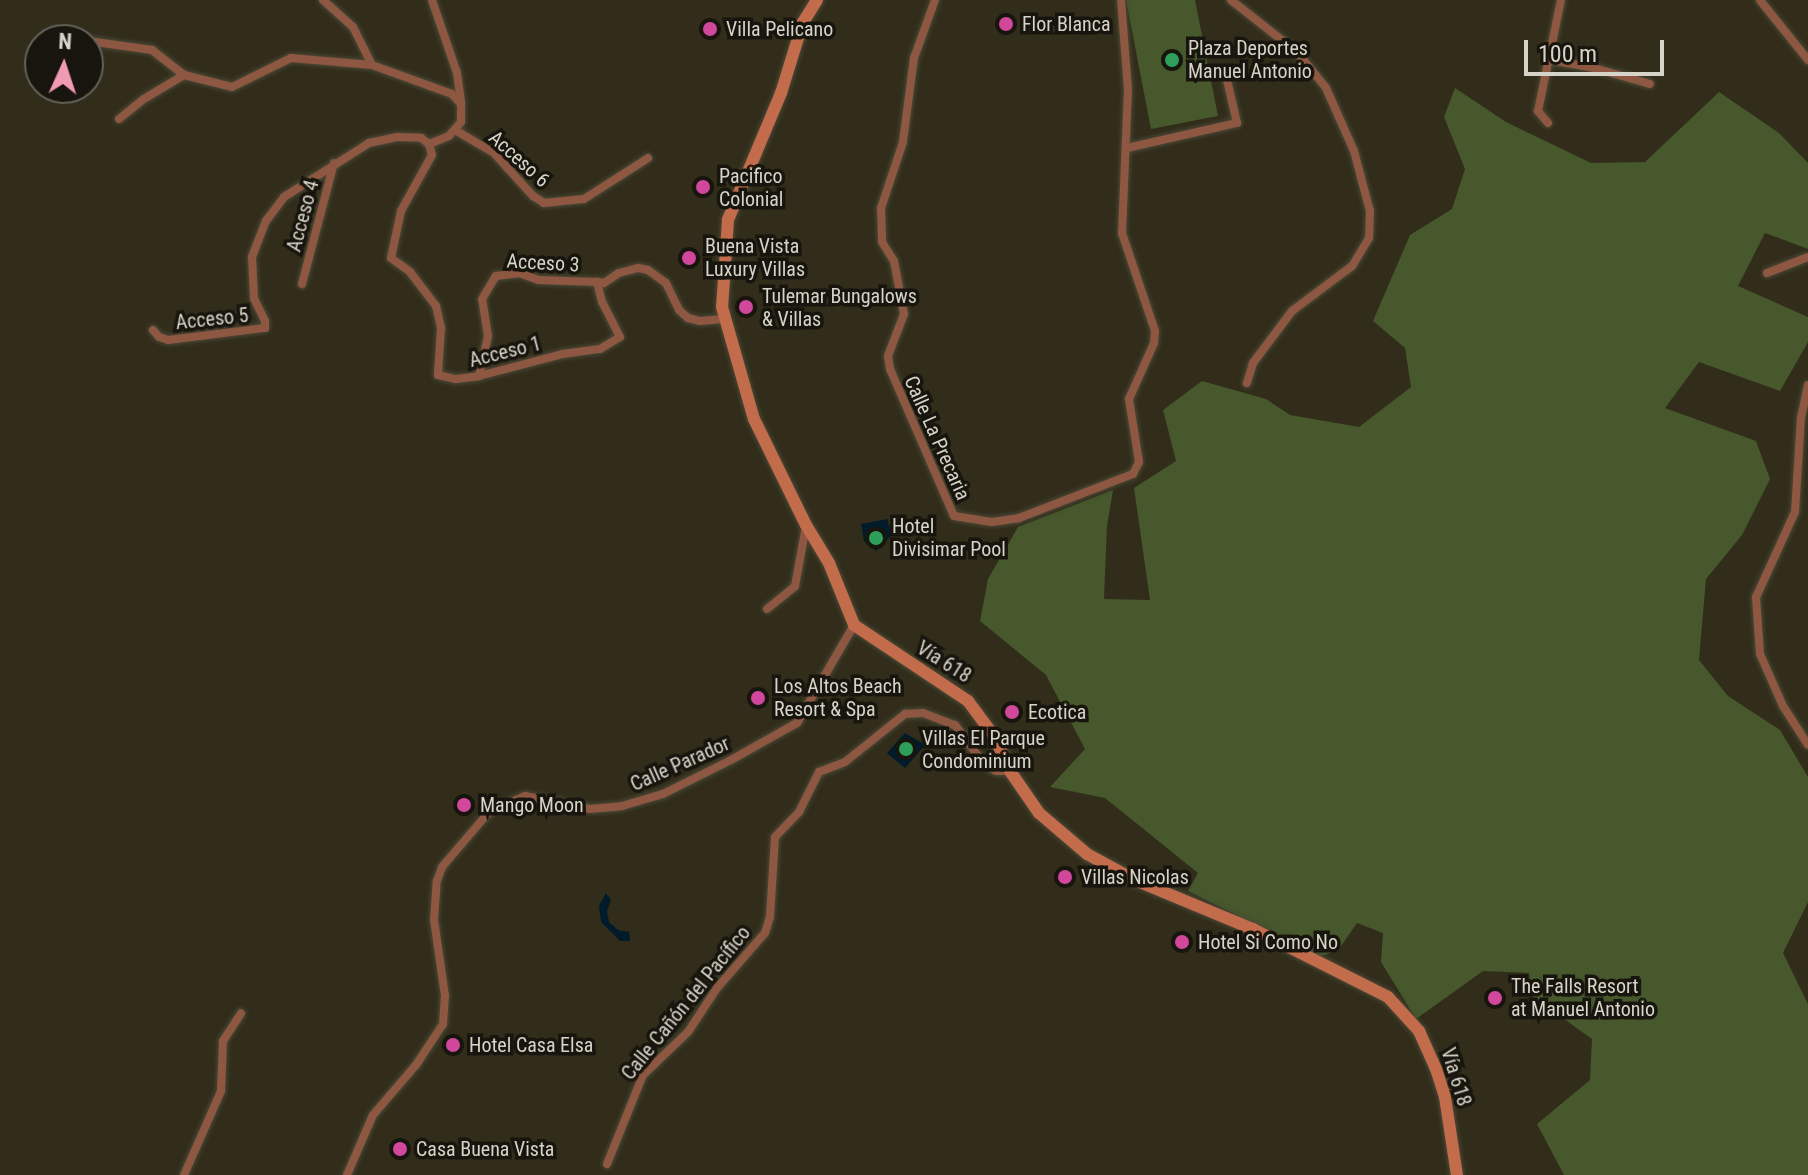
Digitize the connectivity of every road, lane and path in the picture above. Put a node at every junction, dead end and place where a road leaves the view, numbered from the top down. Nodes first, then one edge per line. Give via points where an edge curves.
1 (323, 0) edge
2 (432, 0) edge
3 (817, 0) edge
4 (935, 0) edge
5 (1121, 0) edge
6 (1231, 0) edge
7 (1561, 0) edge
8 (1760, 0) edge
9 (104, 43) edge
10 (1551, 60) junction
11 (1808, 60) edge
12 (372, 65) junction
13 (184, 75) junction
14 (1227, 80) dead end
15 (1650, 84) dead end
16 (461, 104) junction
17 (119, 119) dead end
18 (1548, 123) dead end
19 (455, 130) junction
20 (429, 144) junction
21 (1127, 148) junction
22 (648, 158) dead end
23 (334, 163) junction
24 (1808, 257) edge
25 (1767, 273) dead end
26 (597, 282) junction
27 (302, 284) dead end
28 (724, 319) junction
29 (153, 330) dead end
30 (479, 376) junction
31 (1247, 383) dead end
32 (1808, 385) edge
33 (806, 525) junction
34 (767, 609) dead end
35 (854, 625) junction
36 (1808, 745) edge
37 (1010, 771) junction
38 (241, 1013) dead end
39 (607, 1164) dead end
40 (184, 1175) edge
41 (347, 1175) edge
42 (1457, 1175) edge

1 - 12 street via 353,27
2 - 16 street via 457,73
3 - 28 street via 803,22 781,93 728,220
4 - 21 street, Calle La Precaria via 914,58 903,142 881,208 882,242 894,261 904,314 888,356 890,369 954,516 992,522 1019,518 1133,474 1139,462 1129,399 1155,331 1122,233
5 - 21 street, Calle La Precaria
6 - 31 street via 1298,53 1326,88 1354,151 1370,211 1369,238 1352,266 1292,311 1253,363
7 - 10 street
8 - 11 street
9 - 13 street via 152,50
10 - 15 street
10 - 18 street via 1538,111
12 - 13 street via 291,58 232,87
12 - 16 street via 436,85
13 - 17 street
14 - 21 street via 1237,123
16 - 19 street via 461,122
19 - 20 street
19 - 22 street, Acceso 6 via 494,153 544,203 584,199
20 - 23 street, Acceso 4 via 421,138 381,138
20 - 30 street, Acceso 1 via 432,155 401,211 391,258 410,272 436,306 441,328 438,375
23 - 27 street, Acceso 4
23 - 29 street, Acceso 5 via 284,197 257,241 250,272 265,328 168,340
24 - 25 street
26 - 28 street via 648,270 666,283 688,318
26 - 30 street, Acceso 1 via 620,337 600,349
26 - 30 street, Acceso 3 via 538,280 519,273 496,276 482,299 488,336
28 - 33 street via 754,419
32 - 36 street via 1795,512 1756,597 1760,654
33 - 34 street via 795,586
33 - 35 street via 829,563
35 - 37 street, Vía 618 via 968,701 994,736
35 - 41 street, Calle Parador via 797,723 731,760 663,794 622,806 590,809 525,796 489,812 442,867 437,881 434,920 445,996 443,1024 373,1115
37 - 39 street, Calle Cañón del Pacífico via 984,764 955,725 923,713 905,714 845,762 819,772 799,812 775,837 765,933 717,988 688,1032 643,1075
37 - 42 street, Vía 618 via 1039,813 1087,854 1388,997 1419,1031 1436,1069
38 - 40 street via 223,1041 221,1091

